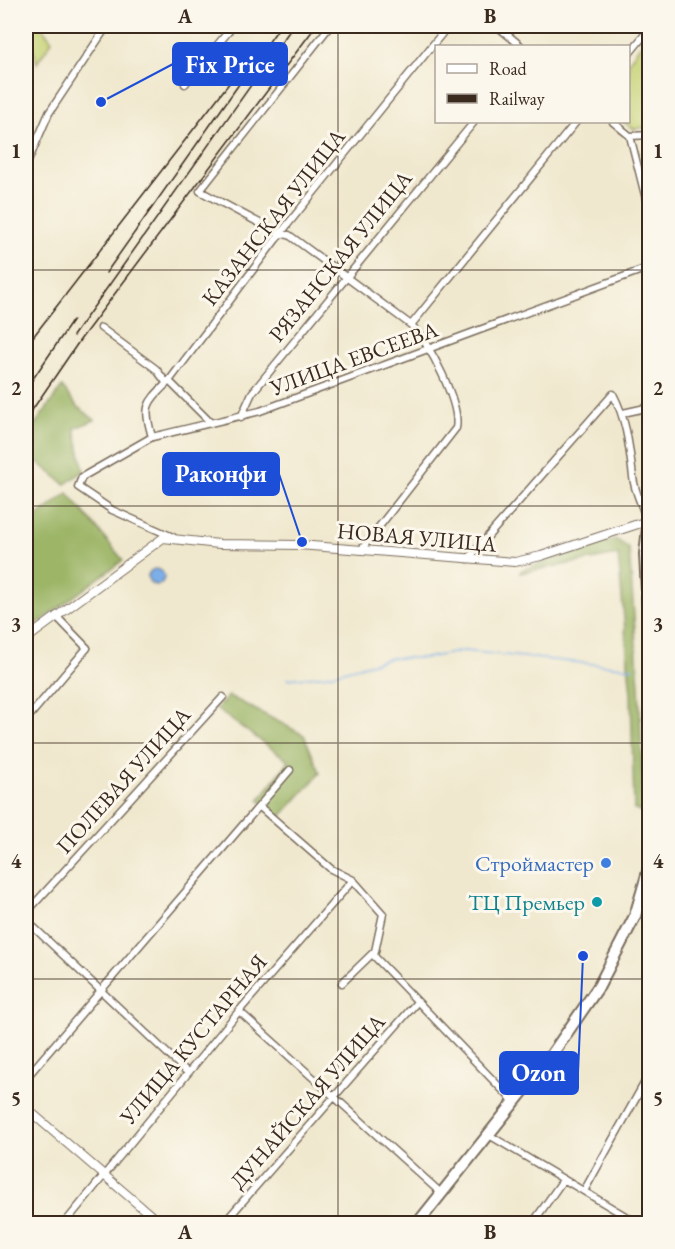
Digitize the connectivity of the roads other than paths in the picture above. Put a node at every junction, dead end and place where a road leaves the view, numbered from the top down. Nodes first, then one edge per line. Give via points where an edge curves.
1 (107, 26) edge
2 (233, 26) edge
3 (330, 26) edge
4 (448, 26) edge
5 (497, 26) edge
6 (643, 26) edge
7 (649, 28) edge
8 (520, 45) edge
9 (630, 52) edge
10 (185, 84) dead end
11 (473, 123) edge
12 (575, 123) edge
13 (614, 123) edge
14 (650, 135) edge
15 (630, 136) junction
16 (26, 166) edge
17 (650, 215) edge
18 (280, 234) junction
19 (650, 267) edge
20 (346, 278) junction
21 (411, 325) junction
22 (100, 328) dead end
23 (430, 350) junction
24 (169, 381) junction
25 (650, 407) edge
26 (623, 413) junction
27 (241, 417) junction
28 (210, 422) junction
29 (152, 437) junction
30 (649, 516) edge
31 (179, 540) junction
32 (361, 550) junction
33 (468, 560) junction
34 (648, 569) edge
35 (56, 616) junction
36 (26, 639) edge
37 (650, 645) edge
38 (223, 697) dead end
39 (26, 720) edge
40 (290, 770) dead end
41 (260, 807) junction
42 (650, 865) edge
43 (353, 880) junction
44 (26, 913) edge
45 (26, 920) edge
46 (375, 952) junction
47 (342, 983) dead end
48 (101, 989) junction
49 (417, 1002) junction
50 (239, 1011) junction
51 (187, 1072) junction
52 (650, 1073) edge
53 (26, 1078) edge
54 (335, 1096) junction
55 (514, 1102) junction
56 (26, 1108) edge
57 (489, 1135) junction
58 (104, 1175) junction
59 (562, 1180) junction
60 (584, 1191) junction
61 (441, 1193) junction
62 (64, 1224) edge
63 (161, 1224) edge
64 (223, 1224) edge
65 (417, 1224) edge
66 (532, 1224) edge
67 (639, 1224) edge

1 - 16 street via 49,113
2 - 10 street
3 - 18 street via 200,191
4 - 18 street, КАЗАНСКАЯ УЛИЦА
5 - 8 street
6 - 7 street
7 - 9 street
11 - 20 street, РЯЗАНСКАЯ УЛИЦА
12 - 21 street
13 - 15 street
14 - 15 street
15 - 17 street
18 - 20 street via 289,235
18 - 24 street, КАЗАНСКАЯ УЛИЦА
19 - 23 street, УЛИЦА ЕВСЕЕВА
20 - 21 street
20 - 27 street, РЯЗАНСКАЯ УЛИЦА via 252,393
21 - 23 street
22 - 24 street
23 - 27 street, УЛИЦА ЕВСЕЕВА
23 - 32 street via 457,411 456,428
24 - 28 street
24 - 29 street, КАЗАНСКАЯ УЛИЦА via 146,409
25 - 26 street
26 - 30 street via 633,479
26 - 33 street via 613,394
27 - 28 street, УЛИЦА ЕВСЕЕВА
28 - 29 street, УЛИЦА ЕВСЕЕВА
29 - 31 street, УЛИЦА ЕВСЕЕВА via 82,477 78,487 112,510
30 - 33 street, НОВАЯ УЛИЦА via 523,561
30 - 34 main road
31 - 32 street, НОВАЯ УЛИЦА
31 - 35 street, НОВАЯ УЛИЦА via 160,540
32 - 33 street, НОВАЯ УЛИЦА
34 - 37 main road
35 - 36 street, НОВАЯ УЛИЦА
35 - 39 street via 87,648
38 - 44 street, ПОЛЕВАЯ УЛИЦА
40 - 41 street
41 - 43 street via 331,869
41 - 48 street
42 - 55 main road via 635,916 599,986
43 - 46 street via 383,914
43 - 50 street, УЛИЦА КУСТАРНАЯ
45 - 48 street
46 - 47 street
46 - 49 street via 374,956
48 - 51 street
48 - 53 street
49 - 54 street, ДУНАЙСКАЯ УЛИЦА
49 - 55 street
50 - 51 street, УЛИЦА КУСТАРНАЯ
50 - 54 street
51 - 58 street, УЛИЦА КУСТАРНАЯ
52 - 60 street
54 - 61 street
54 - 64 street, ДУНАЙСКАЯ УЛИЦА
55 - 57 main road
56 - 58 street
57 - 59 street
57 - 61 main road
58 - 62 street, УЛИЦА КУСТАРНАЯ
58 - 63 street
59 - 60 street
59 - 66 street
60 - 67 street
61 - 65 main road

